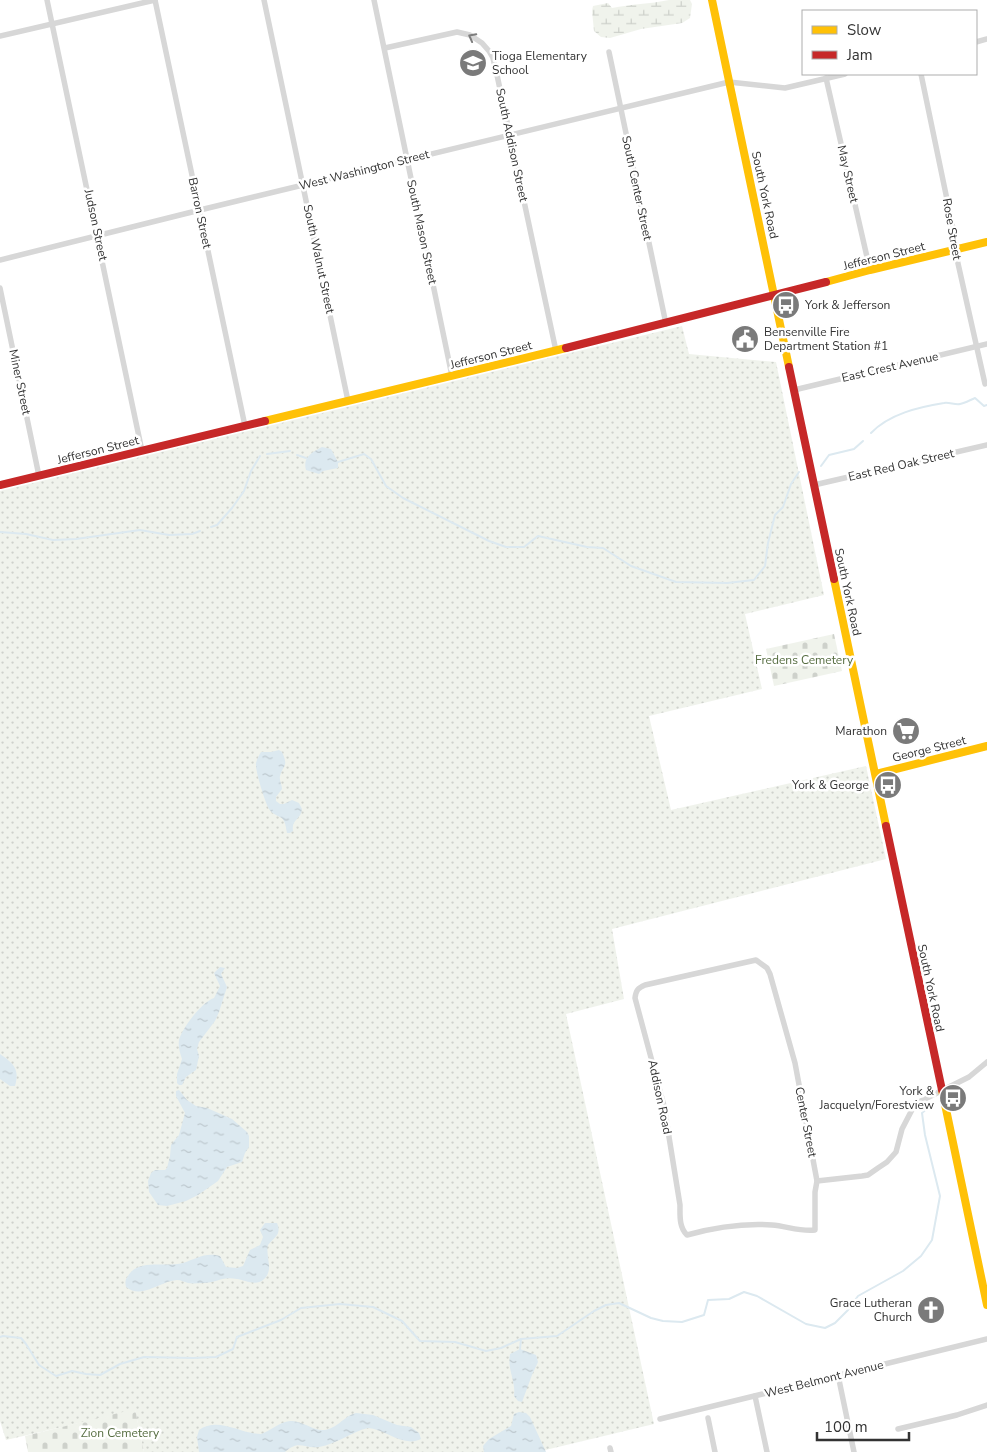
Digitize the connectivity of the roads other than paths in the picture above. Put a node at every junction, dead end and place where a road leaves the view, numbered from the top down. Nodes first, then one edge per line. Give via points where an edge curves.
1 (47, 0) edge
2 (155, 0) edge
3 (264, 0) edge
4 (374, 0) edge
5 (712, 0) edge
6 (52, 24) junction
7 (0, 36) edge
8 (385, 48) junction
9 (609, 52) dead end
10 (840, 75) edge
11 (921, 75) edge
12 (826, 78) junction
13 (729, 82) junction
14 (620, 108) junction
15 (510, 135) junction
16 (407, 160) junction
17 (303, 185) junction
18 (200, 210) junction
19 (98, 235) junction
20 (987, 242) edge
21 (956, 250) junction
22 (0, 260) edge
23 (870, 270) junction
24 (0, 288) edge
25 (775, 296) junction
26 (666, 324) junction
27 (987, 344) edge
28 (976, 347) junction
29 (556, 351) junction
30 (452, 376) junction
31 (985, 384) dead end
32 (794, 390) junction
33 (348, 401) junction
34 (245, 426) junction
35 (987, 445) edge
36 (142, 451) junction
37 (39, 476) junction
38 (0, 485) edge
39 (814, 485) junction
40 (987, 746) edge
41 (876, 774) junction
42 (637, 990) joint
43 (987, 1062) edge
44 (941, 1090) junction
45 (817, 1181) junction
46 (774, 1225) joint
47 (987, 1305) edge
48 (987, 1339) edge
49 (838, 1375) junction
50 (755, 1396) junction
51 (987, 1405) edge
52 (708, 1418) dead end
53 (660, 1419) dead end
54 (898, 1429) dead end
55 (715, 1452) edge
56 (767, 1452) edge
57 (854, 1452) edge

1 - 6 street, Judson Street
2 - 6 street
2 - 18 street, Barron Street
3 - 17 street, South Walnut Street
4 - 8 street, South Mason Street
5 - 13 main road, South York Road
6 - 7 street
6 - 19 street, Judson Street
15 -> 8 street, South Addison Street via 493,58 486,46 470,34 457,32
8 - 16 street, South Mason Street
9 - 14 street, South Center Street
10 - 12 street, West Washington Street
11 - 21 street, Rose Street
12 - 13 street, West Washington Street via 785,88
12 - 23 street, May Street
13 - 14 street, West Washington Street
13 - 25 main road, South York Road
14 - 15 street, West Washington Street
14 - 26 street, South Center Street
15 - 16 street, West Washington Street
15 - 29 street, South Addison Street
16 - 17 street, West Washington Street
16 - 30 street, South Mason Street
17 - 18 street, West Washington Street
17 - 33 street, South Walnut Street
18 - 19 street, West Washington Street
18 - 34 street, Barron Street
19 - 22 street, West Washington Street
19 - 36 street, Judson Street
20 - 21 main road, Jefferson Street
21 - 23 main road, Jefferson Street
21 - 28 street, Rose Street
23 - 25 main road, Jefferson Street
24 - 37 street, Miner Street
25 - 26 main road, Jefferson Street
25 - 32 main road, South York Road
26 - 29 main road, Jefferson Street
27 - 28 street, East Crest Avenue
28 - 31 street, Rose Street
28 - 32 street, East Crest Avenue
29 - 30 main road, Jefferson Street
30 - 33 main road, Jefferson Street
32 - 39 main road, South York Road
33 - 34 main road, Jefferson Street
34 - 36 main road, Jefferson Street
35 - 39 street, East Red Oak Street
36 - 37 main road, Jefferson Street
37 - 38 main road, Jefferson Street
39 - 41 main road, South York Road
40 - 41 main road, George Street
41 - 44 main road, South York Road
42 - 45 street, Center Street via 644,985 756,960 767,968 795,1063
42 - 46 street, Addison Road via 635,998 664,1106 682,1230 687,1235 716,1227
43 - 44 street via 969,1077
44 - 45 street via 915,1104 902,1129 896,1152 887,1162 868,1175
44 - 47 main road, South York Road
45 - 46 street, Center Street via 815,1230
48 - 49 street, West Belmont Avenue
49 - 50 street, West Belmont Avenue
49 - 57 street
50 - 53 street, West Belmont Avenue
50 - 56 street
51 - 54 street
52 - 55 street

